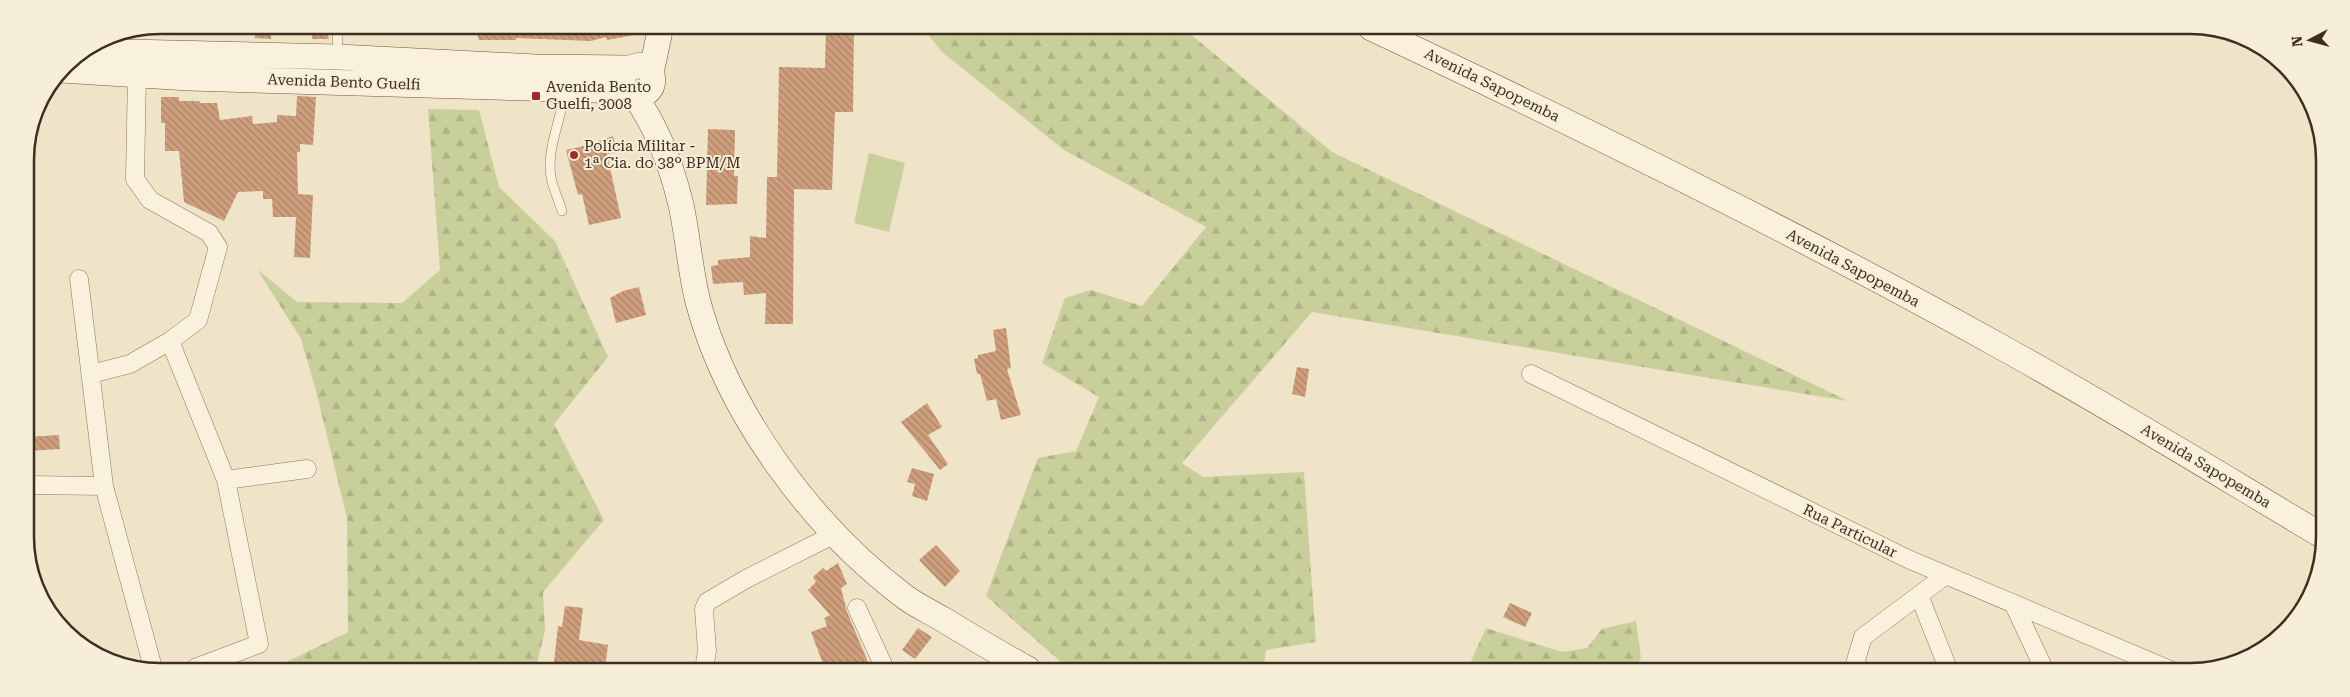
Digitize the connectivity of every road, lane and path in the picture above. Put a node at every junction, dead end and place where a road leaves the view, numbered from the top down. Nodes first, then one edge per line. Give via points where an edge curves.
1 (337, 34) edge
2 (648, 34) edge
3 (658, 34) edge
4 (1383, 34) edge
5 (338, 57) junction
6 (83, 60) edge
7 (82, 61) edge
8 (137, 74) junction
9 (638, 79) junction
10 (566, 89) junction
11 (562, 211) dead end
12 (79, 278) dead end
13 (170, 340) junction
14 (91, 374) junction
15 (1531, 374) dead end
16 (307, 469) dead end
17 (226, 480) junction
18 (34, 485) edge
19 (104, 486) junction
20 (2316, 532) edge
21 (834, 534) junction
22 (1946, 575) junction
23 (1919, 595) junction
24 (2013, 603) junction
25 (857, 608) dead end
26 (152, 663) edge
27 (212, 663) edge
28 (705, 663) edge
29 (882, 663) edge
30 (1018, 663) edge
31 (1857, 663) edge
32 (1946, 663) edge
33 (2041, 663) edge
34 (2154, 663) edge

1 - 5 lane
2 - 9 main road
3 - 9 main road
4 - 20 main road, Avenida Sapopemba via 1623,150 1926,306 2148,431
5 - 6 main road, Avenida Bento Guelfi
5 - 9 main road, Avenida Bento Guelfi via 535,67
7 - 8 main road, Avenida Bento Guelfi
8 - 10 main road, Avenida Bento Guelfi
8 - 13 street via 135,179 150,200 209,233 218,247 198,320
9 - 10 main road, Avenida Bento Guelfi
9 - 21 main road via 645,111 659,140 681,206 698,302 732,391 784,471
10 - 11 lane via 560,123 551,146 551,177
12 - 14 street
13 - 14 street via 130,364
13 - 17 street
14 - 19 street
15 - 22 street, Rua Particular
16 - 17 street
17 - 27 street via 259,644
18 - 19 street
19 - 26 street
21 - 28 street via 707,602 704,609
21 - 30 main road via 905,597
22 - 23 street
22 - 24 street, Rua Particular
23 - 31 street via 1863,637
23 - 32 street
24 - 33 street
24 - 34 street, Rua Particular
25 - 29 street

